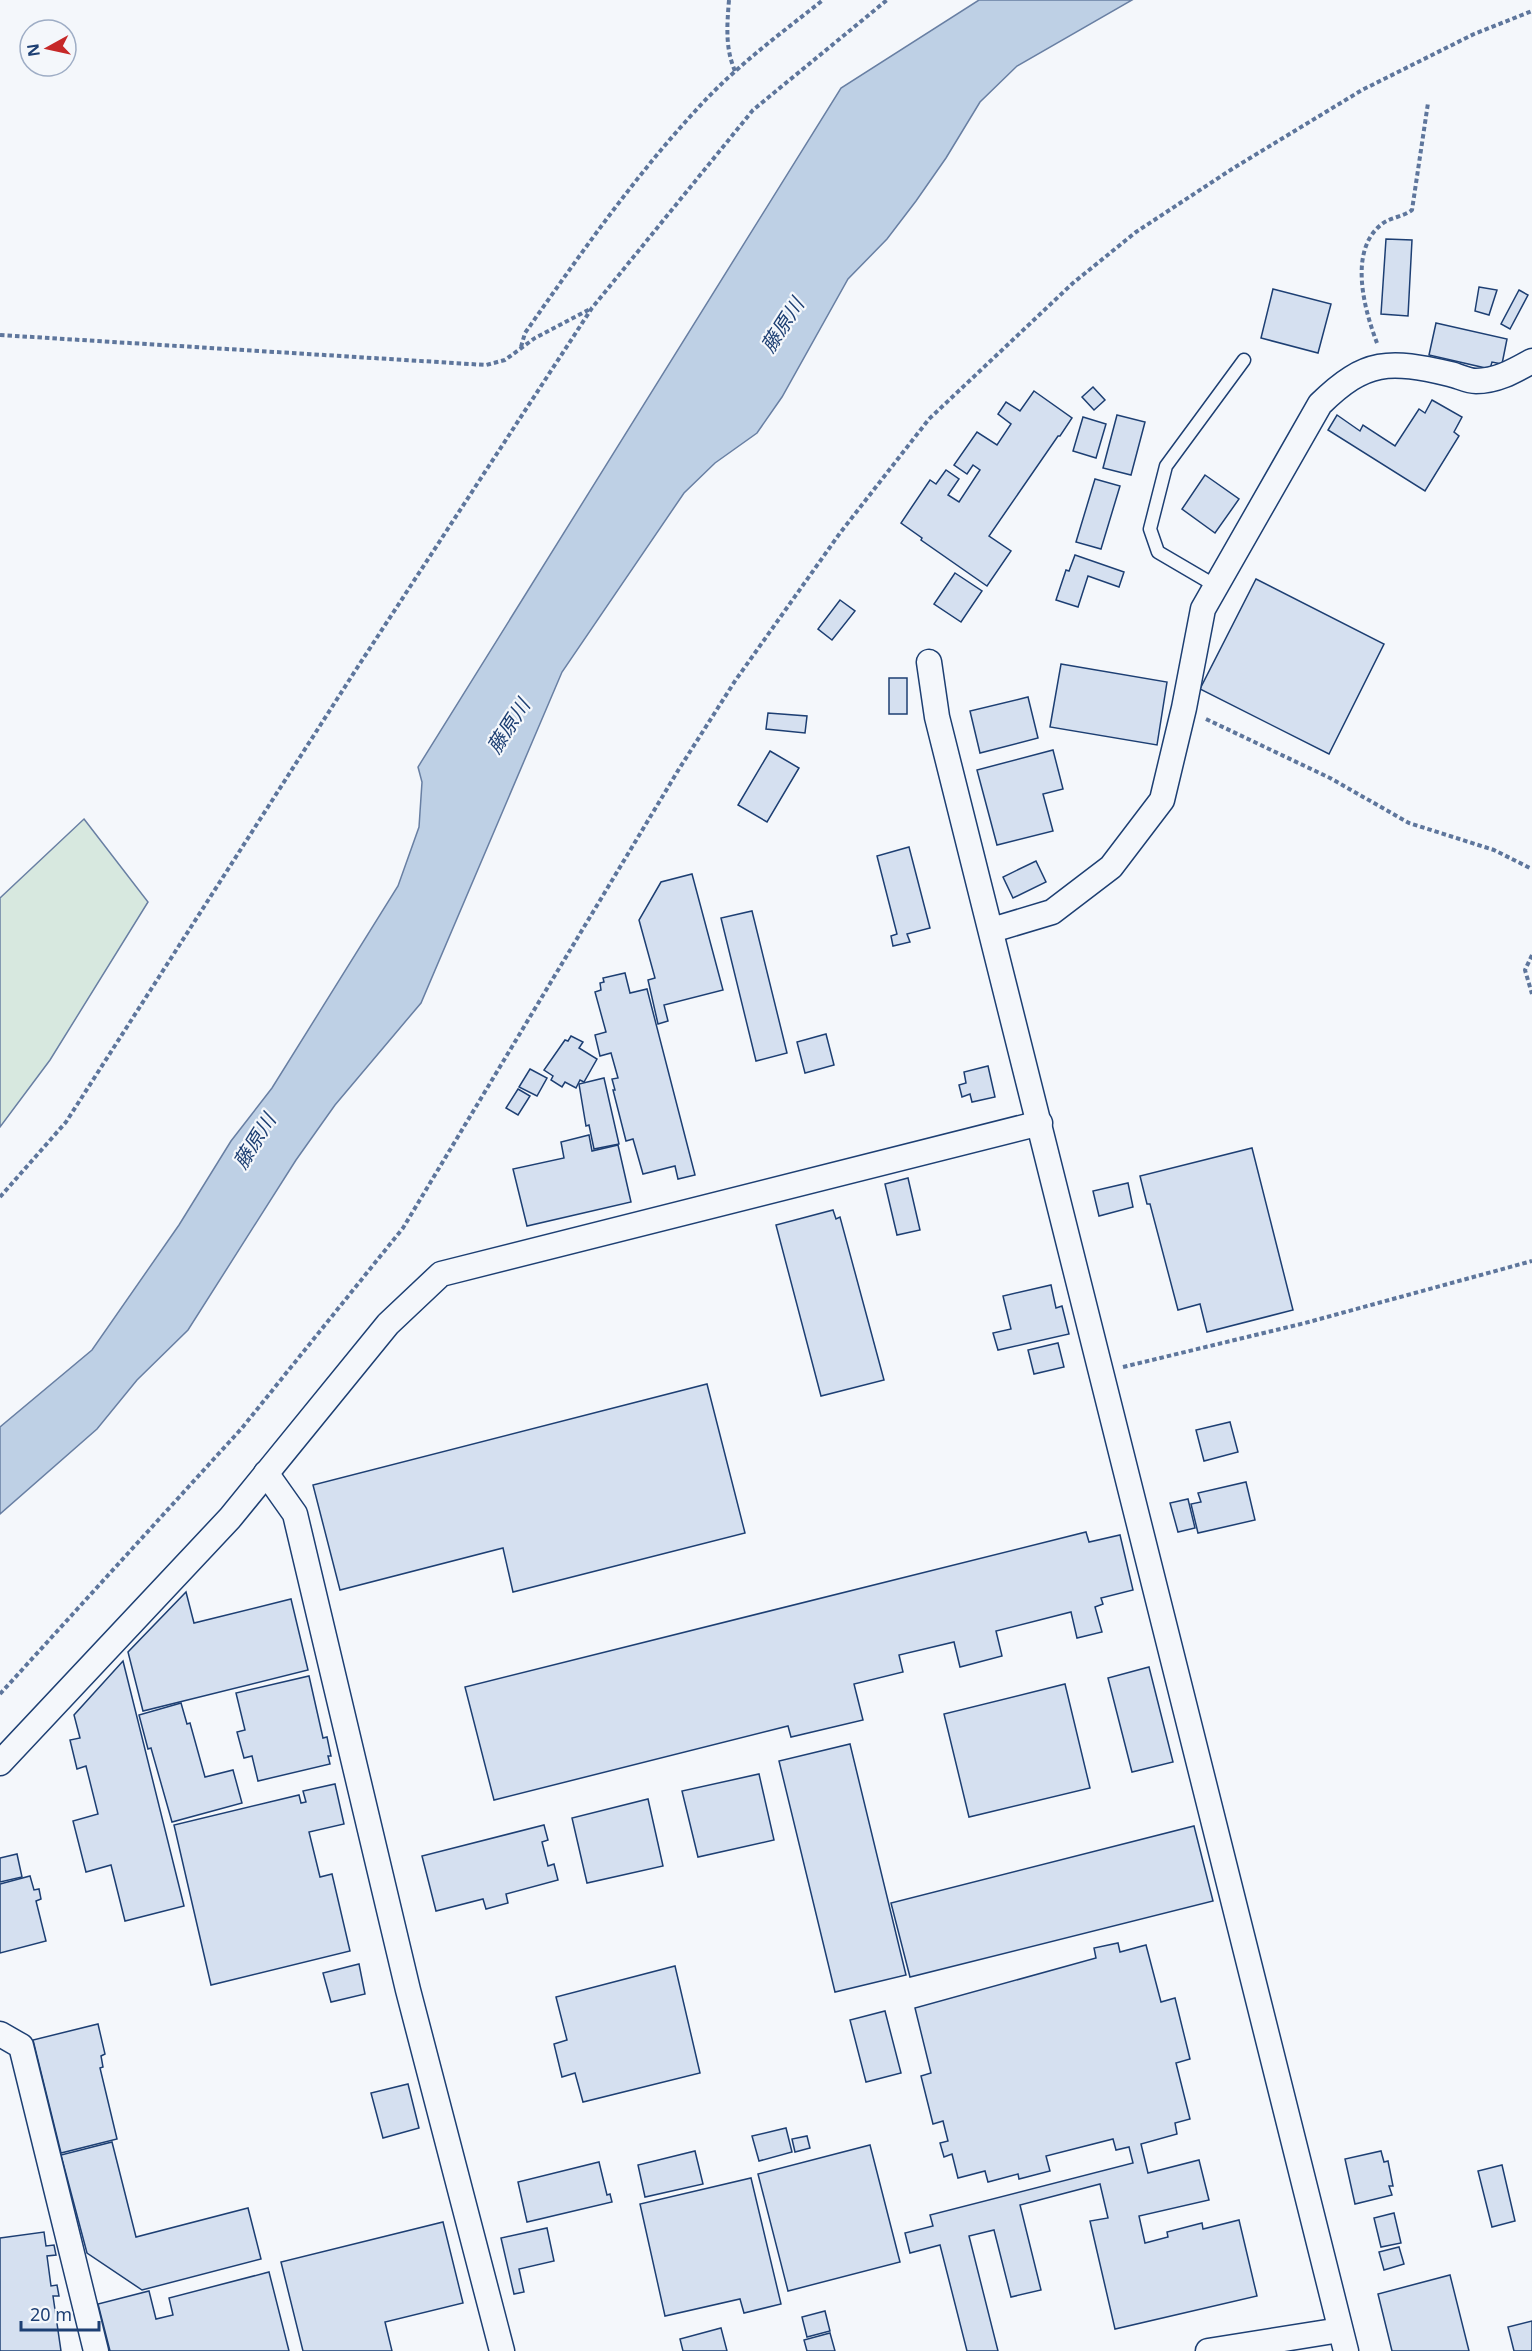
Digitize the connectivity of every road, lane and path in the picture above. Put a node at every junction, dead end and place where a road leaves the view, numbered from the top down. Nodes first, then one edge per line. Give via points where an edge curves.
1 (729, 0) edge
2 (823, 0) edge
3 (886, 0) edge
4 (1532, 11) edge
5 (735, 71) junction
6 (1428, 103) dead end
7 (592, 308) junction
8 (0, 335) edge
9 (520, 348) junction
10 (1244, 360) dead end
11 (1532, 361) edge
12 (1385, 366) junction
13 (1216, 586) junction
14 (929, 662) dead end
15 (1184, 708) junction
16 (1532, 869) edge
17 (992, 930) junction
18 (1532, 956) edge
19 (1532, 994) edge
20 (1040, 1123) junction
21 (0, 1197) edge
22 (1532, 1261) edge
23 (1102, 1372) junction
24 (266, 1473) junction
25 (0, 1694) edge
26 (0, 1763) edge
27 (0, 2034) edge
28 (1343, 2341) edge
29 (96, 2351) edge
30 (502, 2351) edge
31 (1208, 2351) edge

1 - 5 path via 729,57
2 - 5 path
3 - 7 path via 753,110
4 - 25 path via 1474,34 1362,90 1136,232 1073,283 929,419 840,533 735,681 403,1228 242,1428
5 - 9 path via 649,164 525,333
6 - 12 path via 1412,210 1382,224 1367,244 1363,259 1367,311
7 - 9 path
7 - 21 path via 66,1122
8 - 9 path via 477,365 498,363
10 - 13 lane via 1166,466 1150,529 1158,552
11 - 12 street via 1504,376 1473,381 1402,365
12 - 13 street via 1362,371 1342,382 1320,404
13 - 15 street via 1203,609
14 - 17 street via 936,710
15 - 16 path via 1330,778 1409,823 1494,850
15 - 17 street via 1162,800 1111,867 1052,912
17 - 20 street
18 - 19 path via 1525,970
20 - 23 street
20 - 24 street via 441,1274 388,1324
22 - 23 path via 1305,1323
23 - 28 street
24 - 26 street via 230,1518
24 - 30 street via 295,1514 405,1978
27 - 29 street via 21,2046
28 - 31 street

